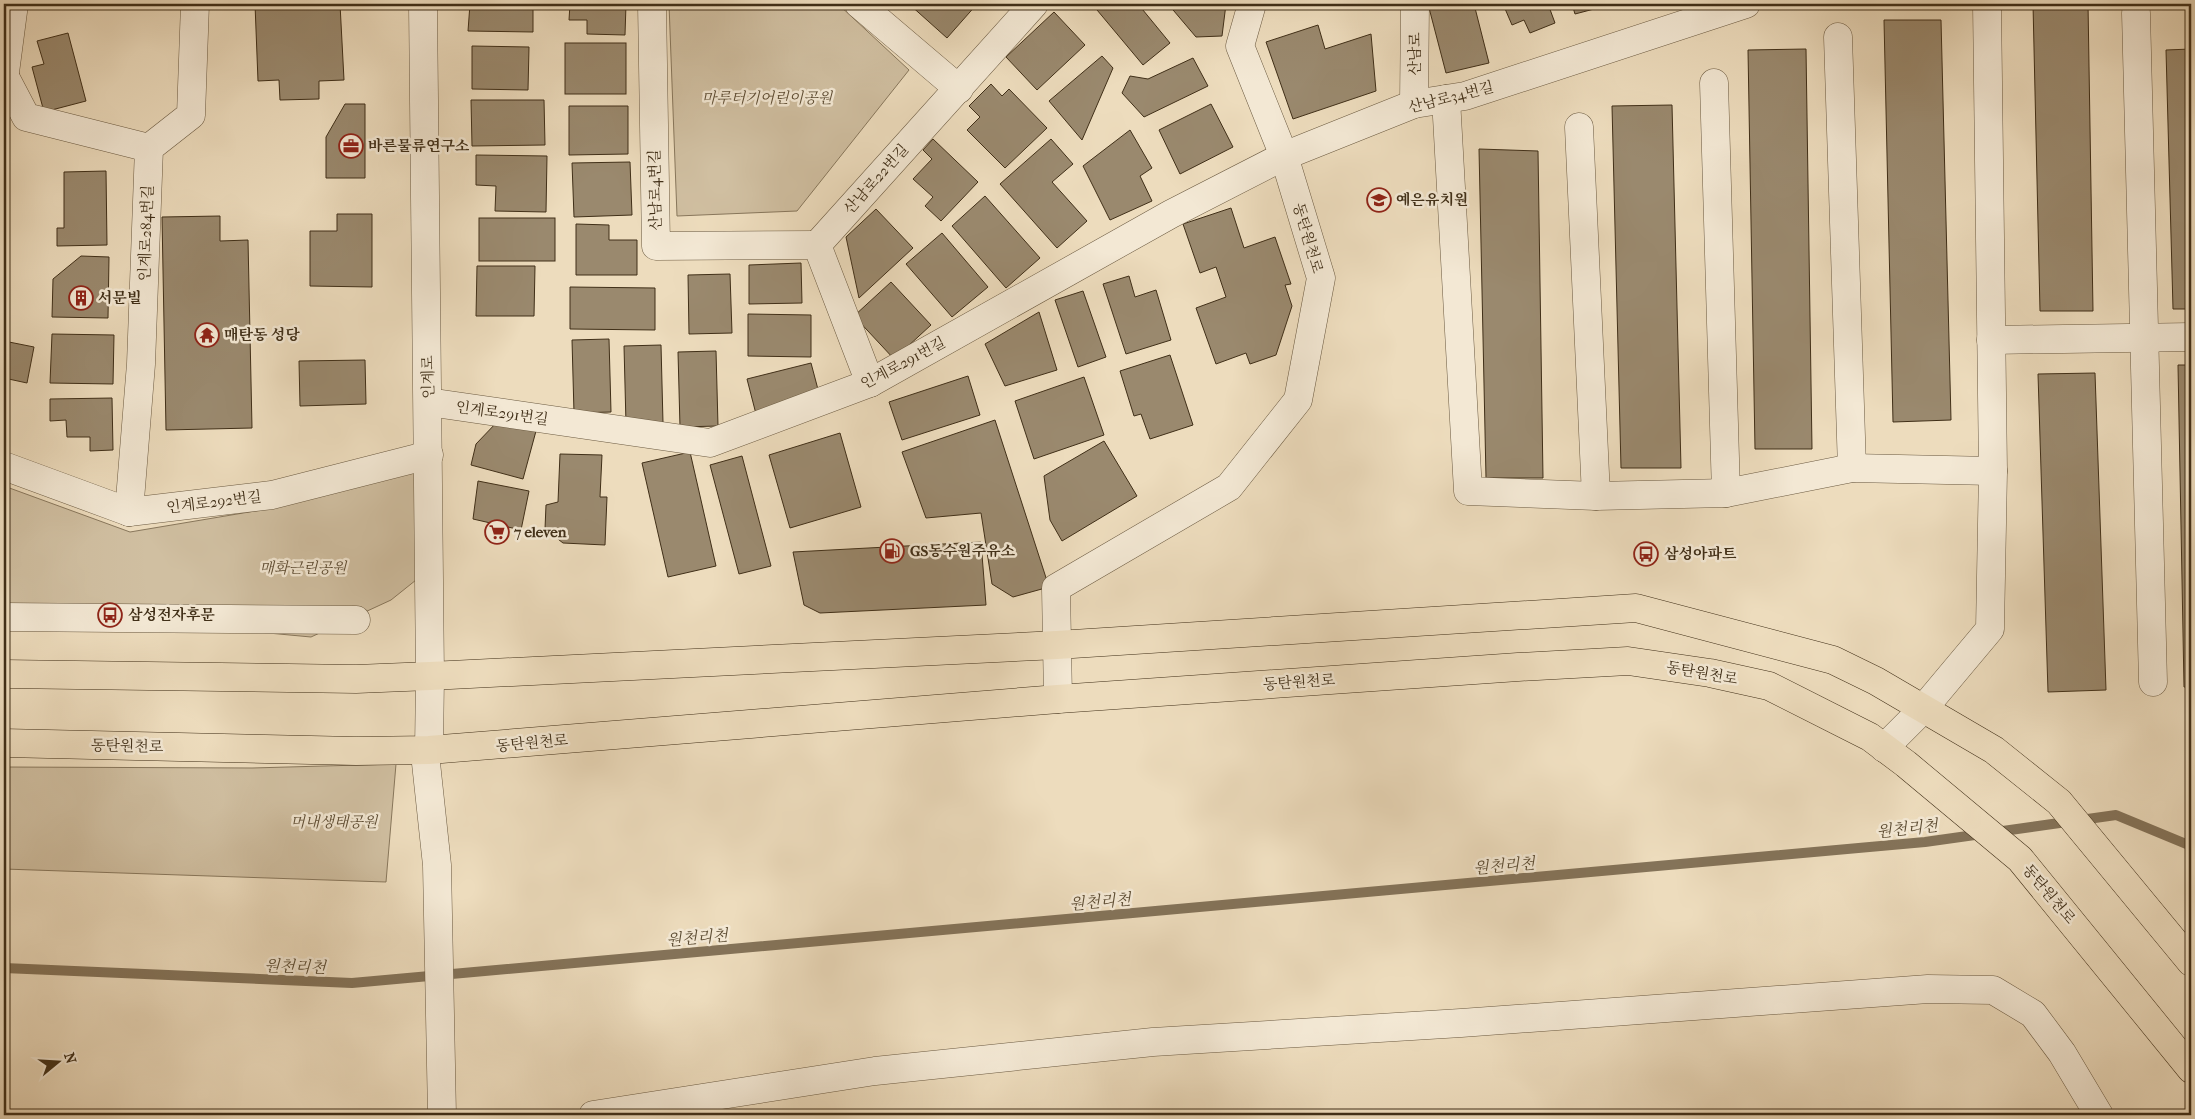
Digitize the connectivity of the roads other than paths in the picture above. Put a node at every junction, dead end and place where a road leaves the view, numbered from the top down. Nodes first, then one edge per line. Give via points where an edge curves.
1 (14, 4) edge
2 (195, 4) edge
3 (423, 4) edge
4 (652, 4) edge
5 (859, 4) edge
6 (1034, 4) edge
7 (1252, 4) edge
8 (1415, 4) edge
9 (1746, 4) edge
10 (1987, 4) edge
11 (2136, 13) dead end
12 (1838, 37) dead end
13 (4, 77) edge
14 (1714, 83) dead end
15 (959, 89) junction
16 (1446, 99) junction
17 (1414, 104) junction
18 (1579, 127) dead end
19 (149, 148) junction
20 (1284, 156) junction
21 (817, 245) junction
22 (2191, 337) edge
23 (2145, 338) junction
24 (1991, 340) junction
25 (870, 383) junction
26 (428, 402) junction
27 (429, 455) junction
28 (4, 466) edge
29 (1852, 468) junction
30 (1993, 471) junction
31 (1726, 493) junction
32 (1596, 496) junction
33 (129, 512) junction
34 (4, 617) edge
35 (356, 620) dead end
36 (1057, 645) junction
37 (4, 674) edge
38 (430, 676) junction
39 (2153, 682) dead end
40 (1058, 699) junction
41 (1923, 709) junction
42 (4, 743) edge
43 (1884, 748) junction
44 (429, 750) junction
45 (2186, 956) edge
46 (2191, 1069) edge
47 (442, 1115) edge
48 (593, 1115) edge
49 (2100, 1115) edge

1 - 13 street
2 - 19 street via 191,116
3 - 26 street, 인계로
4 - 21 street, 산남로4번길 via 656,246
5 - 15 street
6 - 15 street, 산남로22번길
7 - 20 street via 1240,46
8 - 17 street, 산남로
9 - 16 street, 산남로34번길 via 1465,96
10 - 24 street
11 - 23 street
12 - 29 street
13 - 19 street via 26,117
14 - 31 street
15 - 21 street, 산남로22번길
16 - 17 street, 산남로34번길
16 - 32 street via 1468,491
17 - 20 street, 산남로34번길
18 - 32 street
19 - 33 street, 인계로284번길 via 141,364
20 - 25 street, 인계로291번길 via 1171,214
20 - 36 street, 동탄원천로 via 1321,278 1298,400 1229,487 1056,588
21 - 25 street
22 - 23 street
23 - 24 street
23 - 39 street
24 - 30 street
25 - 26 street, 인계로291번길 via 710,443
26 - 27 street, 인계로
27 - 33 street, 인계로292번길 via 272,495
27 - 38 street, 인계로
28 - 33 street, 인계로292번길
29 - 30 street
29 - 31 street
30 - 41 street via 1990,629
31 - 32 street
34 - 35 street
36 - 38 main road
36 - 40 street, 동탄원천로
36 - 41 main road via 1636,608 1833,660
37 - 38 main road via 356,679
38 - 44 street, 인계로
40 - 43 main road, 동탄원천로 via 1628,661 1710,673 1769,686 1870,737
40 - 44 main road, 동탄원천로
41 - 43 street
41 - 45 main road via 1994,750 2058,802
42 - 44 main road, 동탄원천로 via 356,752
43 - 46 main road, 동탄원천로 via 2020,859
44 - 47 street, 인계로 via 426,762 437,865
48 - 49 street via 875,1071 1153,1042 1928,989 1993,990 2034,1014

